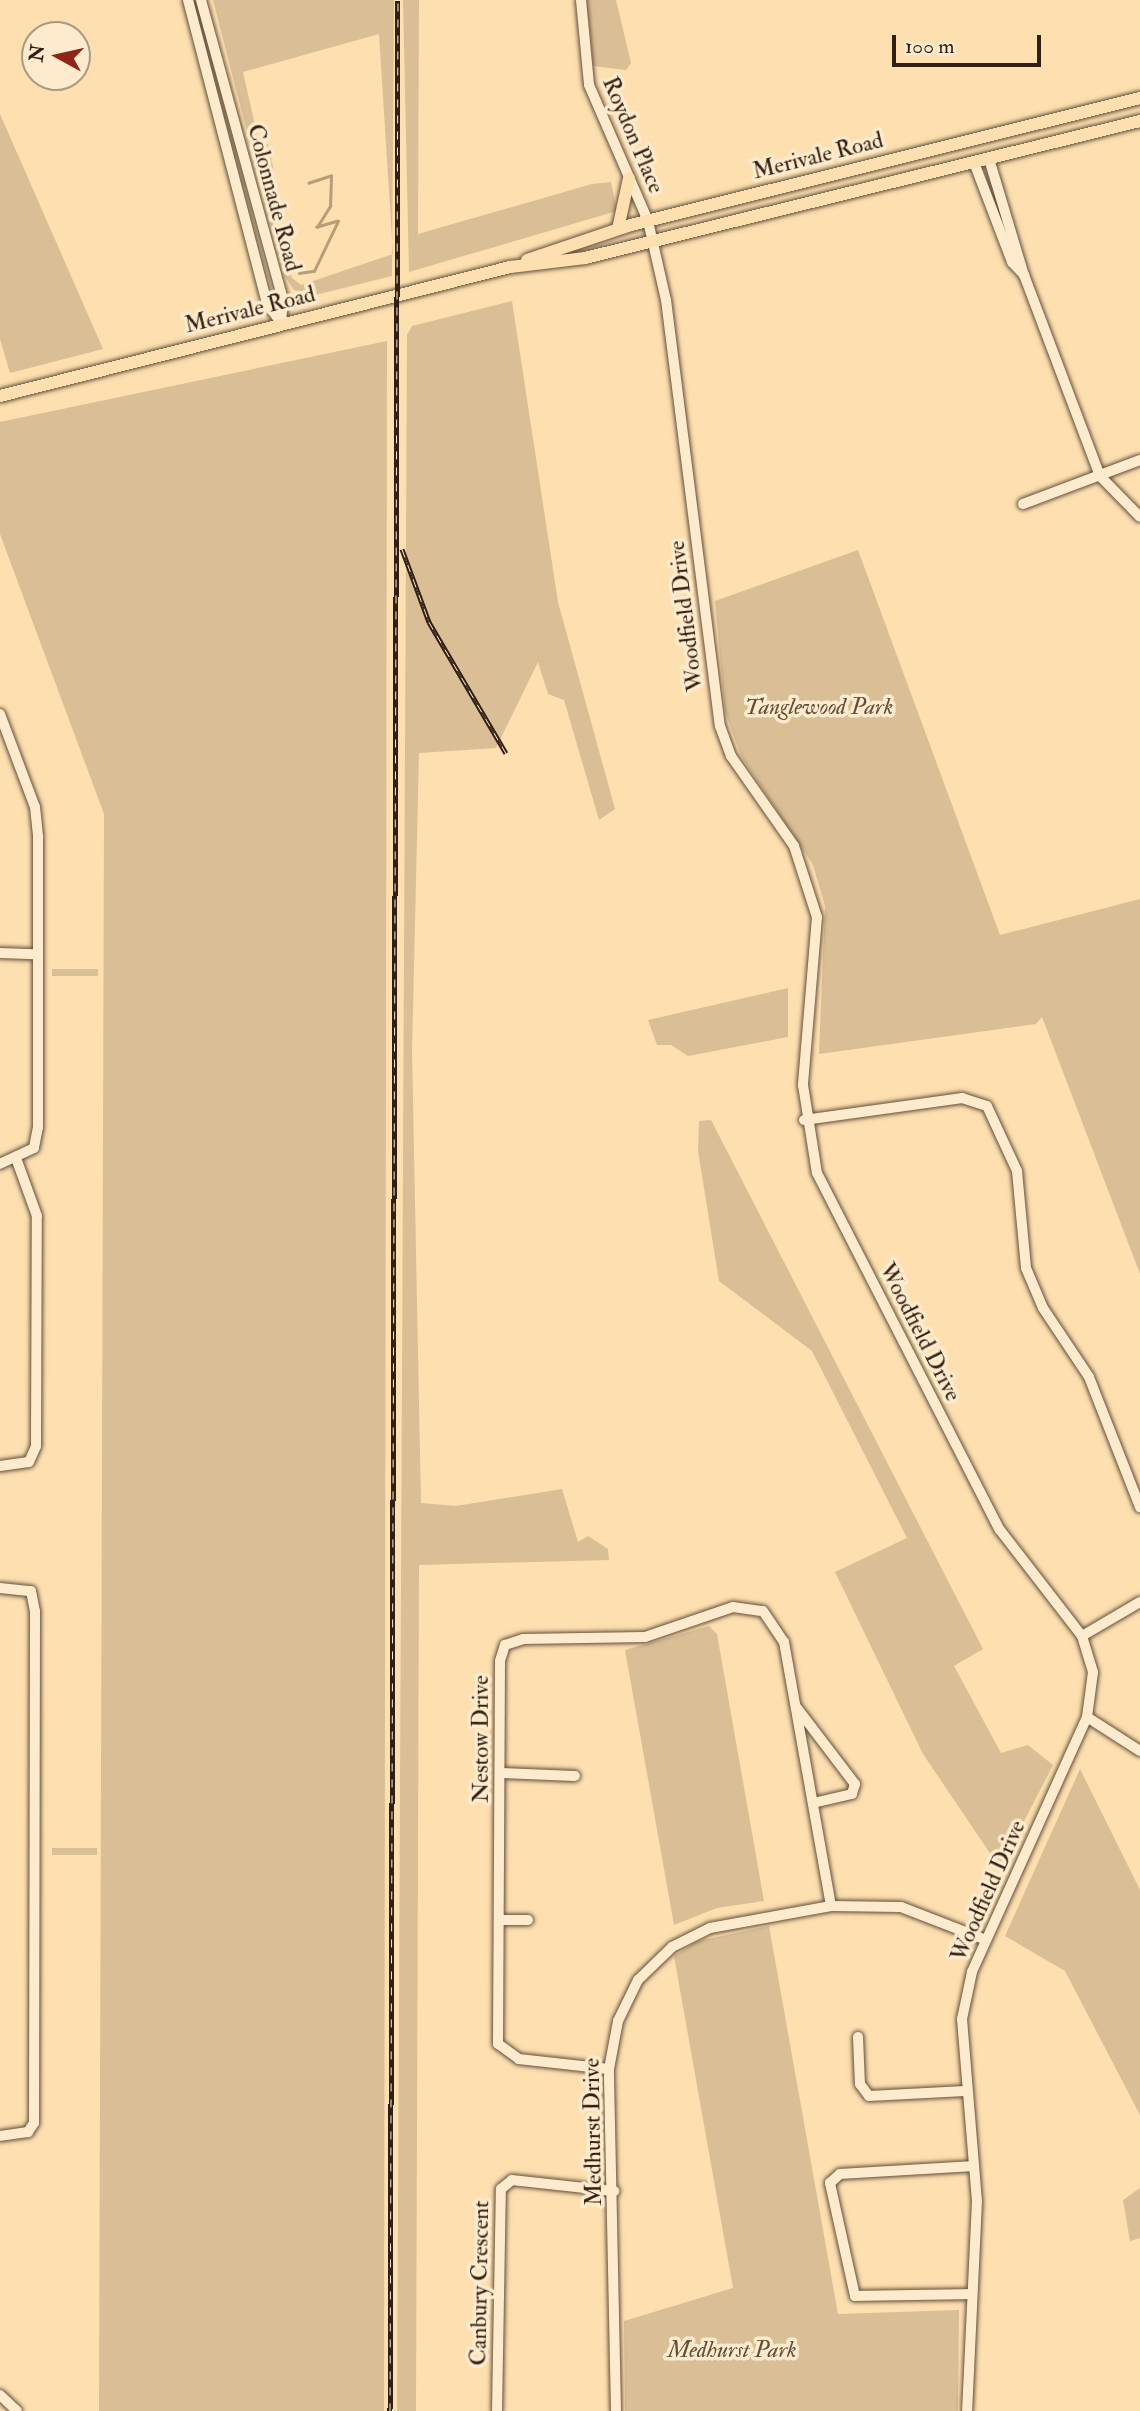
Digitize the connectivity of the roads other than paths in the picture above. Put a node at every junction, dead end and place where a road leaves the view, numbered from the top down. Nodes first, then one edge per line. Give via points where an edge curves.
1 (188, 0) edge
2 (201, 0) edge
3 (582, 0) edge
4 (1140, 98) edge
5 (1140, 121) edge
6 (990, 162) junction
7 (975, 165) junction
8 (629, 178) junction
9 (648, 221) junction
10 (618, 229) junction
11 (653, 242) junction
12 (510, 267) junction
13 (1024, 275) junction
14 (281, 323) junction
15 (0, 396) edge
16 (1140, 460) edge
17 (1100, 476) junction
18 (1023, 504) dead end
19 (1140, 517) edge
20 (0, 715) edge
21 (0, 953) edge
22 (35, 954) junction
23 (804, 1120) junction
24 (16, 1158) junction
25 (0, 1164) edge
26 (0, 1466) edge
27 (1140, 1507) edge
28 (0, 1588) edge
29 (1140, 1602) edge
30 (1082, 1636) junction
31 (797, 1707) junction
32 (1087, 1717) junction
33 (1140, 1751) edge
34 (501, 1773) junction
35 (575, 1776) dead end
36 (813, 1803) junction
37 (831, 1906) junction
38 (499, 1920) junction
39 (528, 1920) dead end
40 (986, 1940) junction
41 (858, 2037) dead end
42 (609, 2069) junction
43 (965, 2091) junction
44 (0, 2136) edge
45 (974, 2166) junction
46 (614, 2191) junction
47 (971, 2294) junction
48 (0, 2395) edge
49 (17, 2411) edge
50 (497, 2411) edge
51 (616, 2411) edge
52 (967, 2411) edge

1 - 14 street, Colonnade Road via 267,303
2 - 14 street, Colonnade Road via 283,300
3 - 8 street, Roydon Place via 589,85
4 - 9 main road, Merivale Road
5 - 6 main road, Merivale Road
6 - 7 main road, Merivale Road
6 - 13 street
7 - 11 main road, Merivale Road
7 - 13 street via 1012,262
8 - 9 street, Roydon Place
8 - 10 main road
9 - 10 main road, Merivale Road
9 - 11 street, Roydon Place
10 - 12 main road, Merivale Road
11 - 12 main road, Merivale Road
11 - 23 street, Woodfield Drive via 674,344 720,726 731,756 794,846 817,917
12 - 14 main road, Merivale Road
13 - 17 street
14 - 15 main road, Merivale Road
16 - 17 street
17 - 18 street
17 - 19 street
20 - 22 street via 35,807
21 - 22 street
22 - 24 street via 38,1127 34,1148
23 - 27 street via 962,1098 987,1106 1017,1171 1026,1268 1043,1308 1088,1377
23 - 30 street, Woodfield Drive via 817,1173 1000,1530
24 - 25 street
24 - 26 street via 37,1216 36,1446 30,1462
28 - 44 street via 31,1591 35,1624 34,2123 28,2132
29 - 30 street
30 - 32 street, Woodfield Drive via 1093,1672
31 - 34 street, Nestow Drive via 784,1642 754,1607 733,1607 645,1637 523,1639 501,1652
31 - 36 street, Nestow Drive
31 - 36 street, Nestow Drive via 855,1784 852,1794
32 - 33 street
32 - 40 street, Woodfield Drive
34 - 35 street
34 - 38 street, Nestow Drive
36 - 37 street, Nestow Drive
37 - 40 street, Medhurst Drive via 901,1907
37 - 42 street, Medhurst Drive via 710,1928 662,1954 626,1999
38 - 39 street
38 - 42 street, Nestow Drive via 501,2052
40 - 43 street, Woodfield Drive via 962,2019
41 - 43 street via 860,2084 869,2096
42 - 46 street, Medhurst Drive
43 - 45 street, Woodfield Drive
45 - 47 street, Woodfield Drive
45 - 47 street via 840,2174 830,2183 855,2296
46 - 50 street, Canbury Crescent via 512,2180 500,2189
46 - 51 street, Medhurst Drive
47 - 52 street, Woodfield Drive
48 - 49 street

